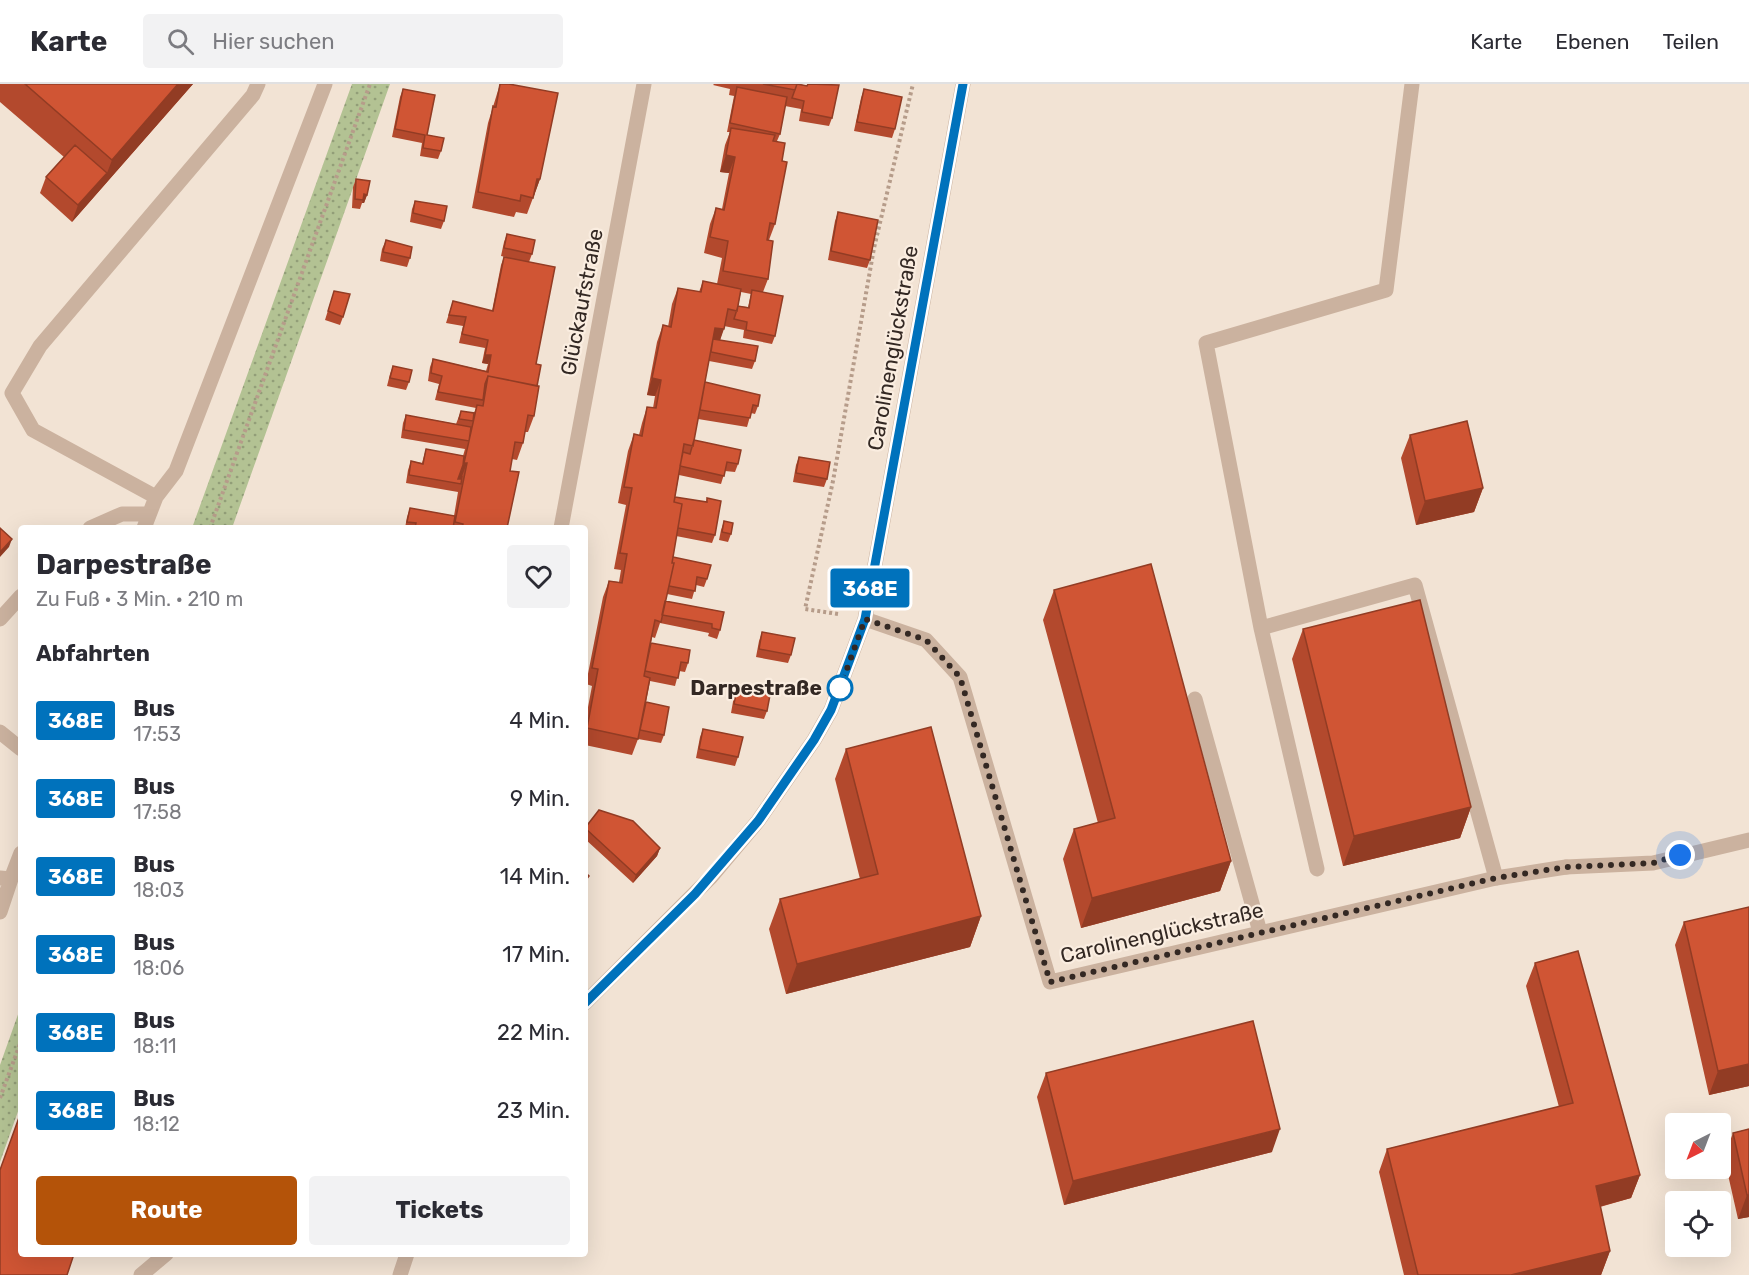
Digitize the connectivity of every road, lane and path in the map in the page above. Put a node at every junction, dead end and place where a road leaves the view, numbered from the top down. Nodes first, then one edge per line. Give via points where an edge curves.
1 (258, 84) edge
2 (325, 84) edge
3 (370, 84) edge
4 (644, 84) edge
5 (913, 84) edge
6 (963, 84) edge
7 (1412, 84) edge
8 (156, 497) junction
9 (147, 521) edge
10 (97, 525) edge
11 (211, 525) edge
12 (562, 525) edge
13 (18, 599) edge
14 (0, 619) edge
15 (865, 619) junction
16 (1261, 628) junction
17 (1195, 699) dead end
18 (0, 732) edge
19 (18, 747) edge
20 (1749, 840) edge
21 (18, 857) edge
22 (1317, 869) dead end
23 (6, 878) edge
24 (1496, 878) junction
25 (0, 912) edge
26 (1260, 932) junction
27 (588, 1000) edge
28 (18, 1049) edge
29 (0, 1098) edge
30 (162, 1257) edge
31 (406, 1257) edge
32 (141, 1275) edge
33 (400, 1275) edge

1 - 8 street via 253,95 40,346 12,393 33,430
2 - 8 street via 176,471
3 - 11 path
4 - 12 street, Glückaufstraße
5 - 15 path via 874,248 833,481 805,609
6 - 15 street, Carolinenglückstraße
7 - 16 street via 1386,290 1206,343
8 - 9 street
9 - 10 street via 122,514
13 - 14 street
15 - 26 street, Carolinenglückstraße via 926,640 960,677 1050,982
15 - 27 street, Carolinenglückstraße via 831,710 758,821 672,918
16 - 22 street
16 - 24 street via 1415,585
17 - 26 street
18 - 19 street
20 - 24 street, Carolinenglückstraße via 1653,863 1566,867
21 - 23 street
23 - 25 street
24 - 26 street, Carolinenglückstraße
28 - 29 path
30 - 32 street
31 - 33 street

